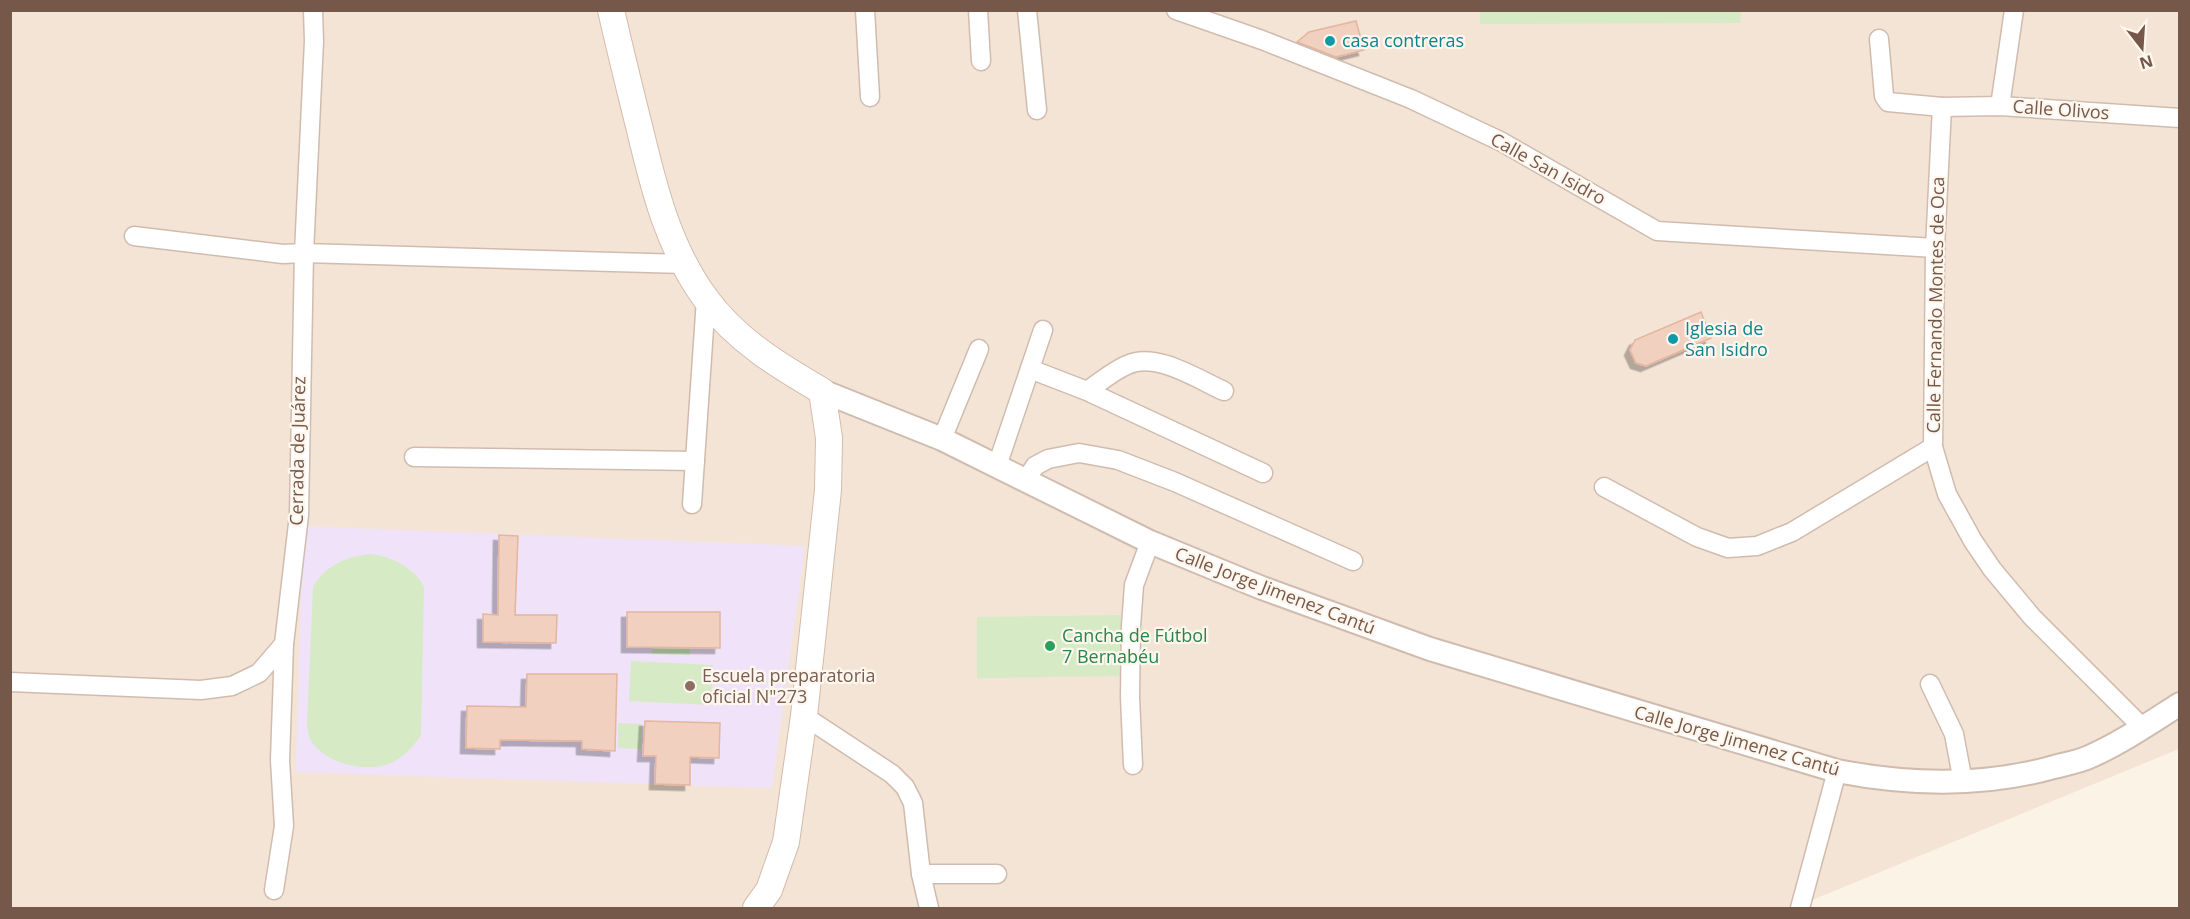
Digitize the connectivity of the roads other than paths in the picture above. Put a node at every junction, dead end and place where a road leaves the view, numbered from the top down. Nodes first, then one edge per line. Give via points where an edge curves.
1 (313, 10) edge
2 (611, 10) edge
3 (864, 10) edge
4 (978, 10) edge
5 (1027, 10) edge
6 (1176, 10) edge
7 (2014, 10) edge
8 (1879, 39) dead end
9 (981, 61) dead end
10 (870, 97) dead end
11 (2000, 106) junction
12 (1942, 107) junction
13 (1037, 110) dead end
14 (2180, 118) edge
15 (134, 236) dead end
16 (1935, 248) junction
17 (304, 253) junction
18 (684, 264) junction
19 (706, 299) junction
20 (1043, 330) dead end
21 (979, 350) dead end
22 (1030, 369) junction
23 (822, 391) junction
24 (1087, 391) junction
25 (1224, 391) dead end
26 (942, 439) junction
27 (1933, 447) junction
28 (414, 457) dead end
29 (695, 461) junction
30 (997, 466) junction
31 (1263, 473) dead end
32 (1026, 480) junction
33 (1604, 487) dead end
34 (692, 504) dead end
35 (1150, 542) junction
36 (1353, 561) dead end
37 (284, 644) junction
38 (10, 682) edge
39 (1930, 684) dead end
40 (2180, 704) edge
41 (804, 716) junction
42 (2143, 728) junction
43 (1133, 765) dead end
44 (1837, 771) junction
45 (1963, 782) junction
46 (921, 874) junction
47 (997, 874) dead end
48 (274, 890) dead end
49 (756, 909) edge
50 (929, 909) edge
51 (1800, 909) edge

1 - 17 street, Cerrada de Juárez
2 - 18 main road, Calle Jorge Jimenez Cantú via 651,175 669,235
3 - 10 street
4 - 9 street
5 - 13 street
6 - 16 street, Calle San Isidro via 1411,99 1502,142 1657,231
7 - 11 street
8 - 12 street via 1884,96 1888,102
11 - 12 street, Calle Olivos
11 - 14 street, Calle Olivos
12 - 16 street, Calle Fernando Montes de Oca
15 - 17 street via 283,254
16 - 27 street, Calle Fernando Montes de Oca
17 - 18 street
17 - 37 street, Cerrada de Juárez via 298,515
18 - 19 main road, Calle Jorge Jimenez Cantú
19 - 23 main road, Calle Jorge Jimenez Cantú via 766,357
19 - 29 street
20 - 22 street
21 - 26 street
22 - 24 street
22 - 30 street
23 - 26 street, Calle Jorge Jimenez Cantú
23 - 41 main road via 829,438 828,490
24 - 25 street via 1126,365 1141,360 1159,362
24 - 31 street
26 - 30 street, Calle Jorge Jimenez Cantú
27 - 33 street via 1792,532 1757,546 1728,548 1697,537
27 - 42 street, Calle Fernando Montes de Oca via 1947,494 1992,569 2032,617
28 - 29 street
29 - 34 street
30 - 32 street, Calle Jorge Jimenez Cantú
32 - 35 street, Calle Jorge Jimenez Cantú
32 - 36 street via 1035,466 1047,459 1079,453 1118,460
35 - 43 street via 1134,585 1130,697
35 - 44 street, Calle Jorge Jimenez Cantú via 1430,649
37 - 38 street via 259,673 232,686 201,690
37 - 48 street, Cerrada de Juárez via 280,760 284,826
39 - 45 street via 1953,734
40 - 42 street, Calle Jorge Jimenez Cantú
41 - 46 street via 892,774 905,787 914,803
41 - 49 main road via 786,842 768,890
42 - 45 street, Calle Jorge Jimenez Cantú via 2088,758 2022,776
44 - 45 street, Calle Jorge Jimenez Cantú via 1915,783
44 - 51 street
46 - 47 street
46 - 50 street

